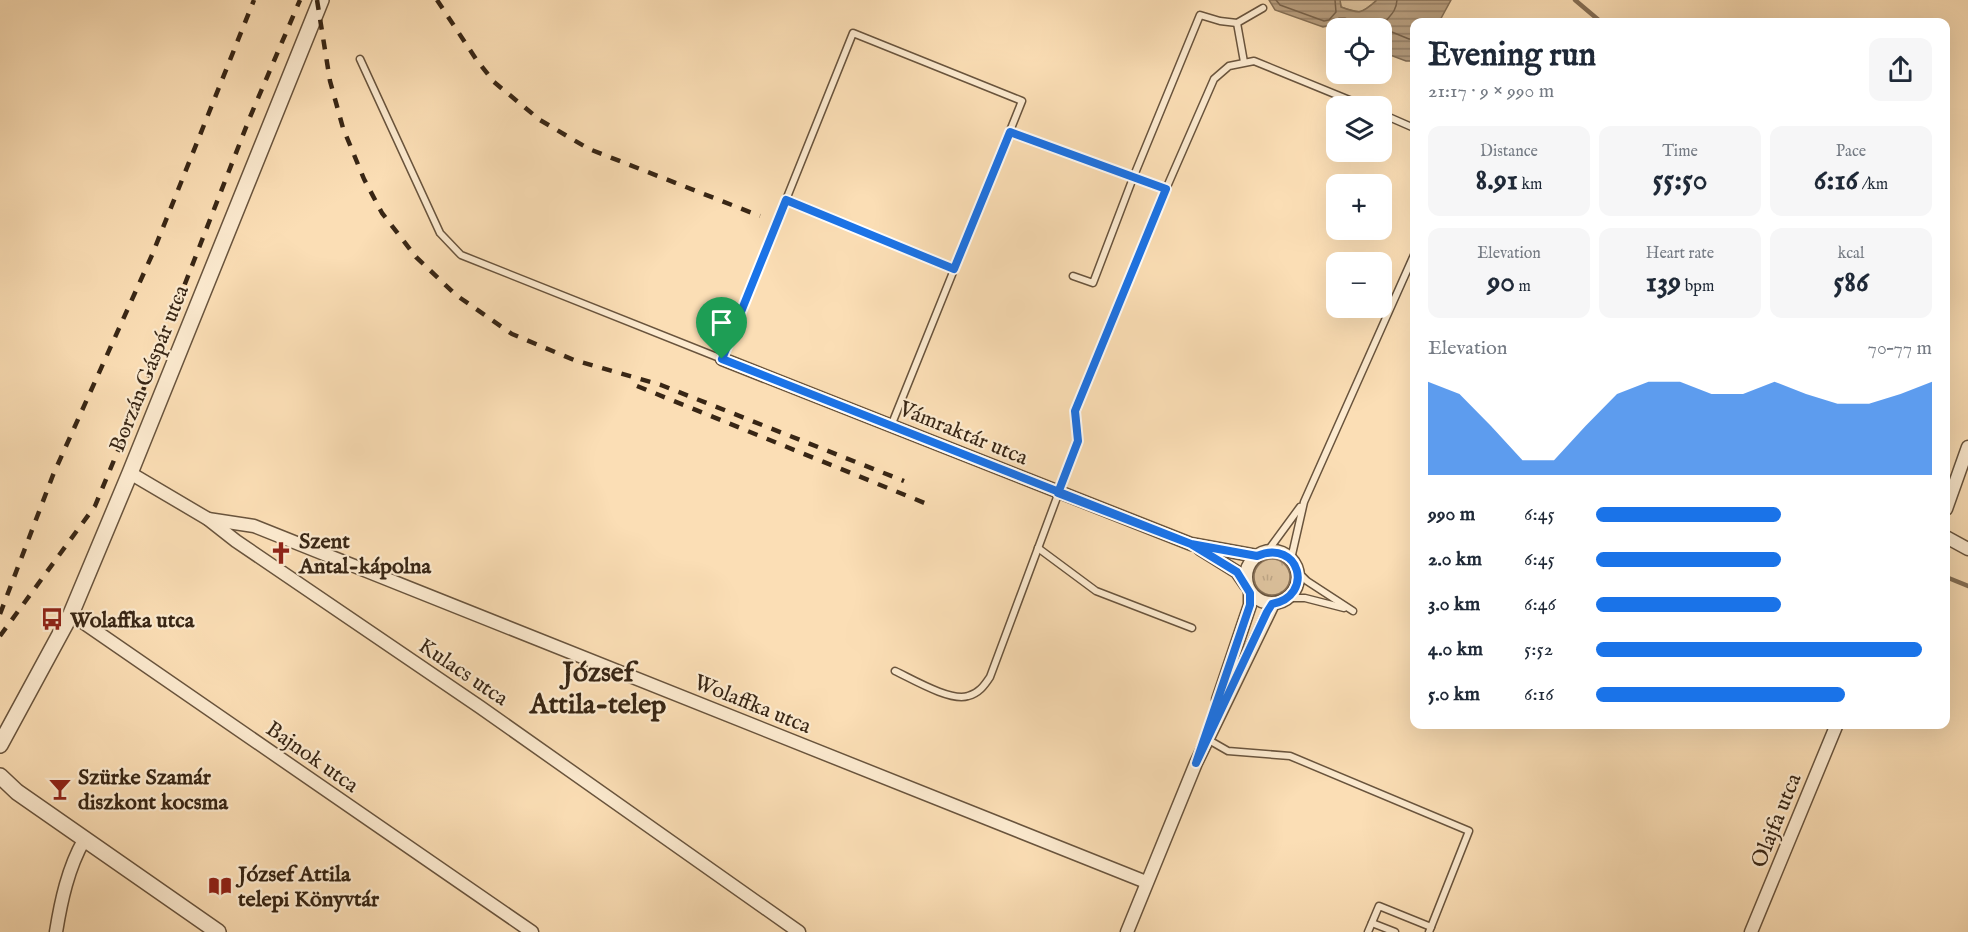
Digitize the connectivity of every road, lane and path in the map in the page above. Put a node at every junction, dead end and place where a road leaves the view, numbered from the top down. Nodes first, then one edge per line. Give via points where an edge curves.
1 (321, 0) edge
2 (1263, 8) dead end
3 (1237, 23) junction
4 (360, 59) dead end
5 (1244, 62) junction
6 (1340, 96) edge
7 (1392, 118) edge
8 (1410, 126) edge
9 (1010, 132) junction
10 (1133, 178) junction
11 (1166, 189) junction
12 (786, 200) junction
13 (1410, 264) edge
14 (954, 269) junction
15 (1073, 276) dead end
16 (722, 359) junction
17 (891, 426) junction
18 (1968, 447) edge
19 (130, 473) junction
20 (1058, 493) junction
21 (1950, 498) edge
22 (1304, 501) junction
23 (208, 519) junction
24 (1950, 539) edge
25 (1191, 544) junction
26 (1038, 548) junction
27 (1968, 549) edge
28 (1262, 554) junction
29 (1291, 559) junction
30 (1297, 571) junction
31 (1248, 589) junction
32 (1288, 598) junction
33 (1272, 604) junction
34 (70, 614) junction
35 (1192, 628) dead end
36 (895, 671) dead end
37 (1835, 729) edge
38 (1207, 739) junction
39 (0, 745) edge
40 (1196, 763) junction
41 (0, 776) edge
42 (84, 840) junction
43 (1146, 882) junction
44 (1372, 923) junction
45 (1430, 929) edge
46 (56, 932) edge
47 (218, 932) edge
48 (532, 932) edge
49 (799, 932) edge
50 (1127, 932) edge
51 (1368, 932) edge
52 (1395, 932) edge
53 (1751, 932) edge

1 - 19 street, Borzán Gáspár utca
2 - 3 lane
3 - 5 lane
3 - 10 lane via 1200,15
4 - 16 lane via 440,233 461,255
5 - 6 lane via 1254,61
5 - 11 lane via 1229,66 1214,78
7 - 8 lane
9 - 10 lane
9 - 12 lane via 1022,101 853,33
9 - 14 lane
10 - 11 lane
10 - 15 lane via 1093,283
11 - 20 lane via 1075,411 1078,441
12 - 14 lane
12 - 16 lane
13 - 22 lane
14 - 17 lane
16 - 17 street, Vámraktár utca
17 - 20 street, Vámraktár utca
18 - 21 street
19 - 23 street, Kulacs utca
19 - 34 street, Borzán Gáspár utca
20 - 25 street, Vámraktár utca
20 - 26 lane
22 - 28 lane
22 - 29 lane
23 - 43 street, Wolaffka utca via 254,526
23 - 49 street, Kulacs utca
24 - 27 street
25 - 28 street, Vámraktár utca
25 - 31 street, Vámraktár utca via 1237,572
26 - 35 lane via 1096,591
26 - 36 lane via 990,677 980,690 966,697 949,695
28 - 29 street via 1276,551
28 - 31 street via 1249,564
29 - 30 street
30 - 32 street via 1297,584
30 - 32 lane via 1353,611 1305,598
31 - 33 street via 1264,603
31 - 40 street via 1250,605
32 - 33 street
33 - 38 street
34 - 39 street, Borzán Gáspár utca
34 - 48 street, Bajnok utca
37 - 53 street, Olajfa utca
38 - 40 street
38 - 45 lane via 1228,751 1290,756 1468,831
40 - 43 street
41 - 42 street
42 - 46 street via 59,908
42 - 47 street
43 - 50 street
44 - 45 lane via 1379,906
44 - 51 lane
44 - 52 lane

